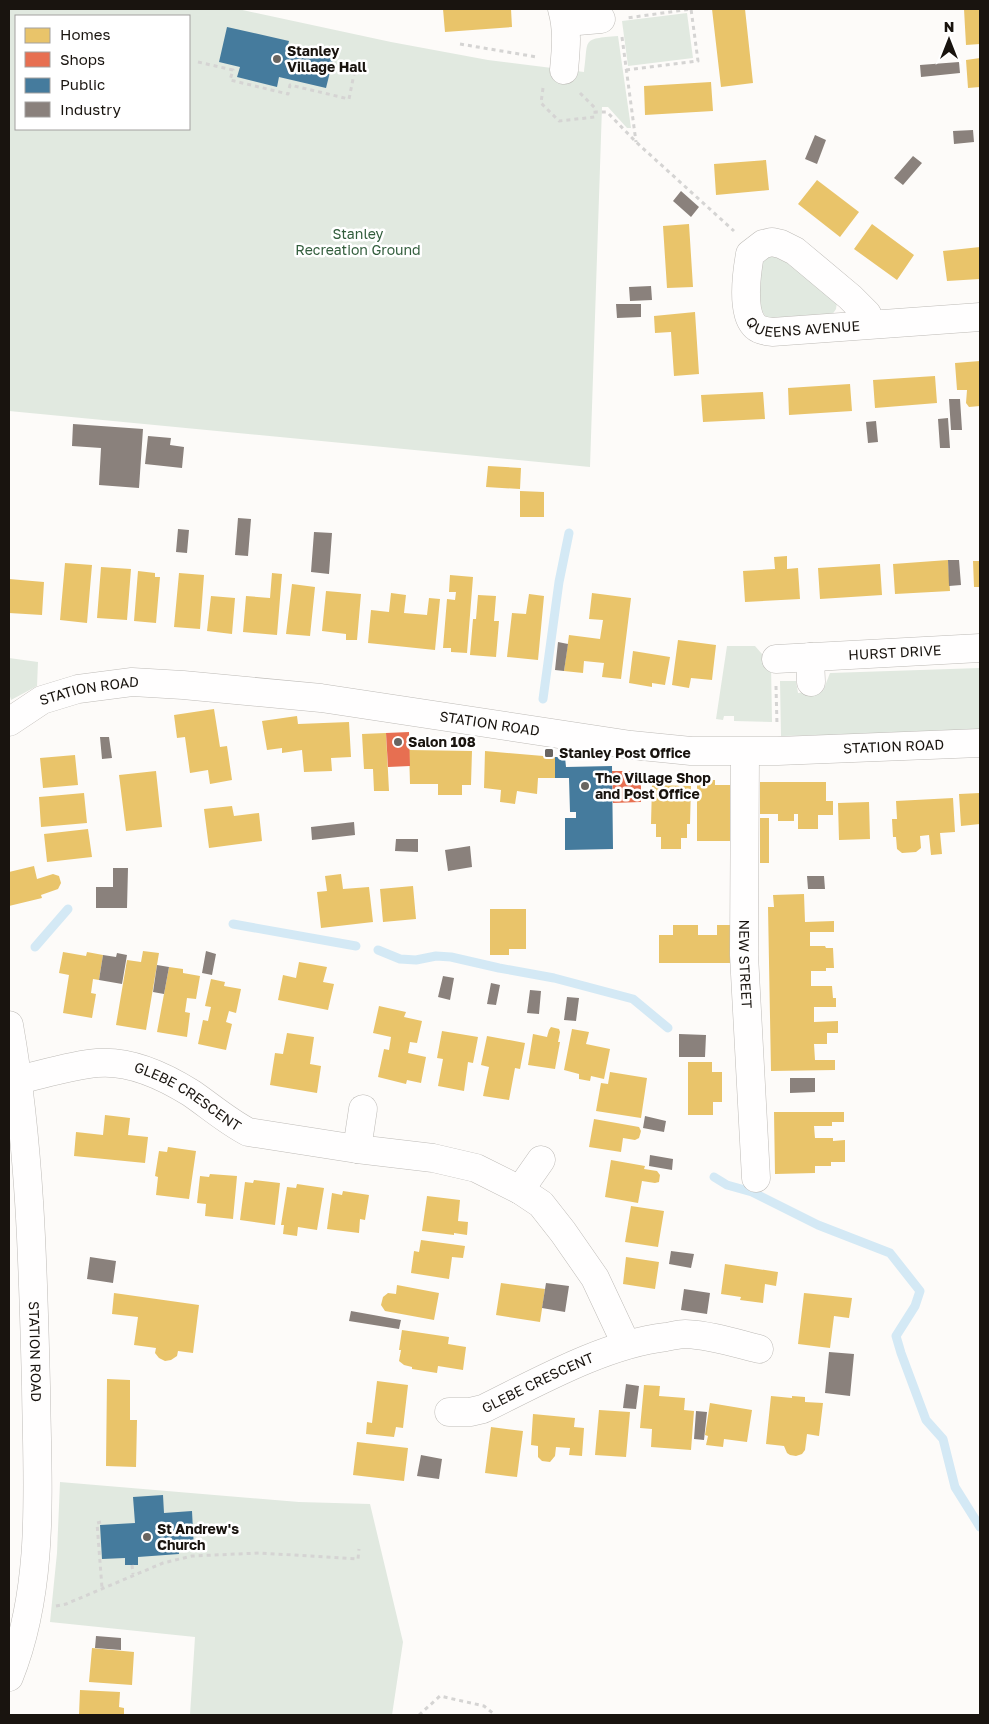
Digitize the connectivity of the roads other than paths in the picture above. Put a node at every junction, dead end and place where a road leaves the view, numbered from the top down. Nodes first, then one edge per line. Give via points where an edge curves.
1 (564, 15) edge
2 (610, 19) road end
3 (562, 82) road end
4 (980, 317) edge
5 (872, 324) junction
6 (980, 648) edge
7 (776, 659) dead end
8 (9, 722) edge
9 (980, 742) edge
10 (745, 752) junction
11 (9, 1025) edge
12 (18, 1080) junction
13 (363, 1109) dead end
14 (357, 1149) junction
15 (541, 1160) dead end
16 (756, 1178) dead end
17 (520, 1190) junction
18 (626, 1344) junction
19 (759, 1349) dead end
20 (449, 1412) dead end
21 (9, 1677) edge

1 - 2 street
1 - 3 street via 567,38
4 - 5 street, QUEENS AVENUE
5 - 5 street, QUEENS AVENUE via 762,331 748,316 746,280 750,254 763,244 772,242 795,251 850,297
6 - 7 street, HURST DRIVE via 810,670
8 - 10 street, STATION ROAD via 42,700 78,689 132,682 321,698 631,745
9 - 10 street, STATION ROAD
10 - 16 street, NEW STREET via 744,955
11 - 12 street, STATION ROAD
12 - 14 street, GLEBE CRESCENT via 97,1063 134,1067 170,1081 248,1132
12 - 21 street, STATION ROAD via 28,1167 37,1524 29,1604 18,1655
13 - 14 street
14 - 17 street, GLEBE CRESCENT via 433,1158 476,1168
15 - 17 street
17 - 18 street, GLEBE CRESCENT via 540,1204 595,1278
18 - 19 street, GLEBE CRESCENT via 684,1334
18 - 20 street, GLEBE CRESCENT via 483,1409

